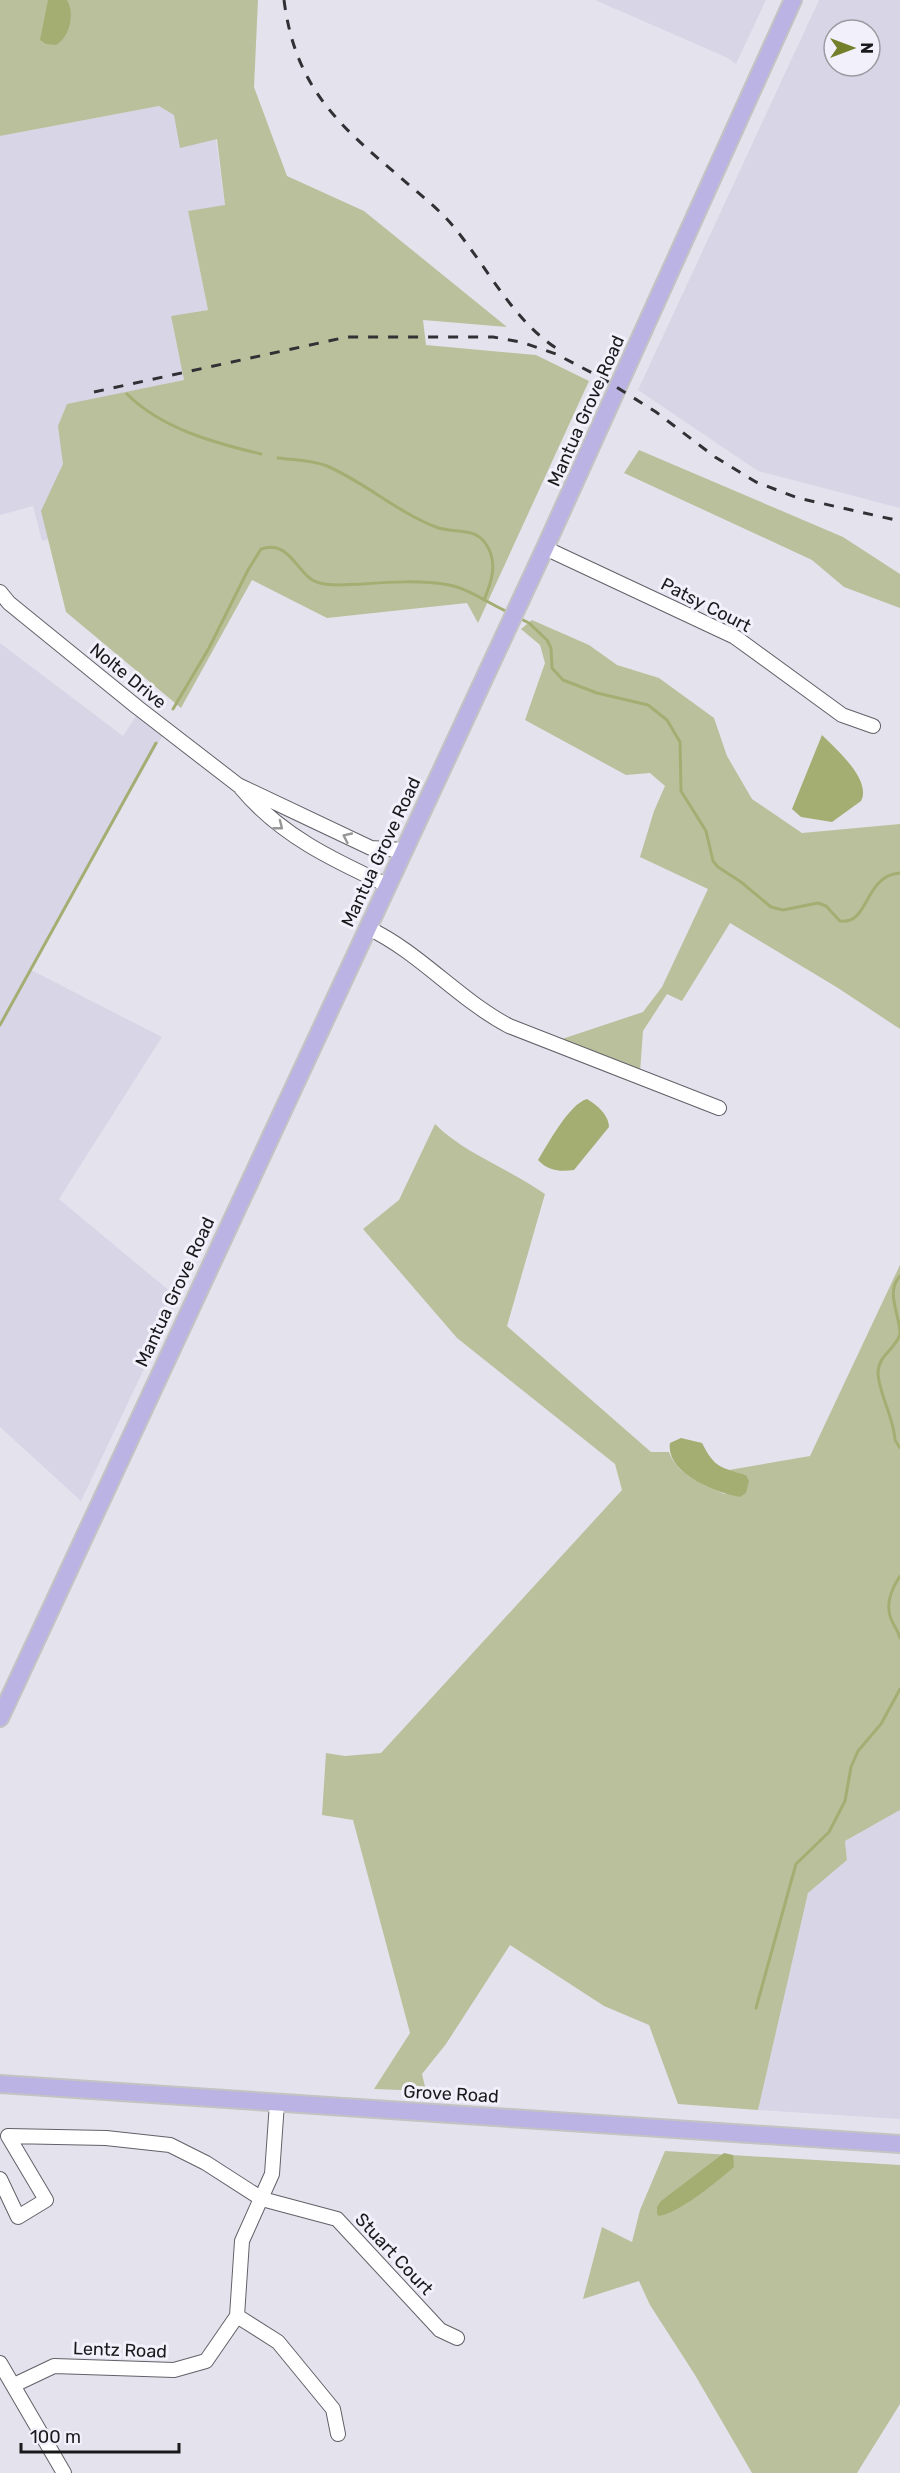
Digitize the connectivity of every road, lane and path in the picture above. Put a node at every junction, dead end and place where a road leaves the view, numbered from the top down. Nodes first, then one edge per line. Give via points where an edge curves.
1 (793, 0) edge
2 (545, 548) junction
3 (0, 592) edge
4 (873, 726) dead end
5 (238, 784) junction
6 (403, 850) junction
7 (387, 885) junction
8 (368, 928) junction
9 (719, 1108) dead end
10 (0, 1718) edge
11 (0, 2084) edge
12 (277, 2103) junction
13 (4, 2141) edge
14 (900, 2144) edge
15 (0, 2179) edge
16 (262, 2199) junction
17 (237, 2316) junction
18 (457, 2338) dead end
19 (0, 2363) edge
20 (14, 2385) junction
21 (338, 2434) dead end
22 (64, 2473) edge

1 - 2 main road, Mantua Grove Road
2 - 4 street, Patsy Court via 735,637 842,715
2 - 6 main road, Mantua Grove Road
3 - 5 street, Nolte Drive via 137,707
6 -> 5 street, Nolte Drive via 371,848
5 -> 7 street, Nolte Drive via 257,808 300,842
6 - 7 main road, Mantua Grove Road
7 - 8 main road, Mantua Grove Road
8 - 9 street via 388,938 485,1013 508,1026
8 - 10 main road, Mantua Grove Road
11 - 12 main road, Grove Road
12 - 14 main road, Grove Road
12 - 16 street via 272,2174
13 - 15 street via 46,2200 18,2217
13 - 16 street, Stuart Court via 106,2138 170,2145
16 - 17 street via 242,2241
16 - 18 street, Stuart Court via 337,2218 440,2330
17 - 20 street, Lentz Road via 206,2361 174,2370 54,2366
17 - 21 street via 278,2342 333,2409
19 - 20 street
20 - 22 street

